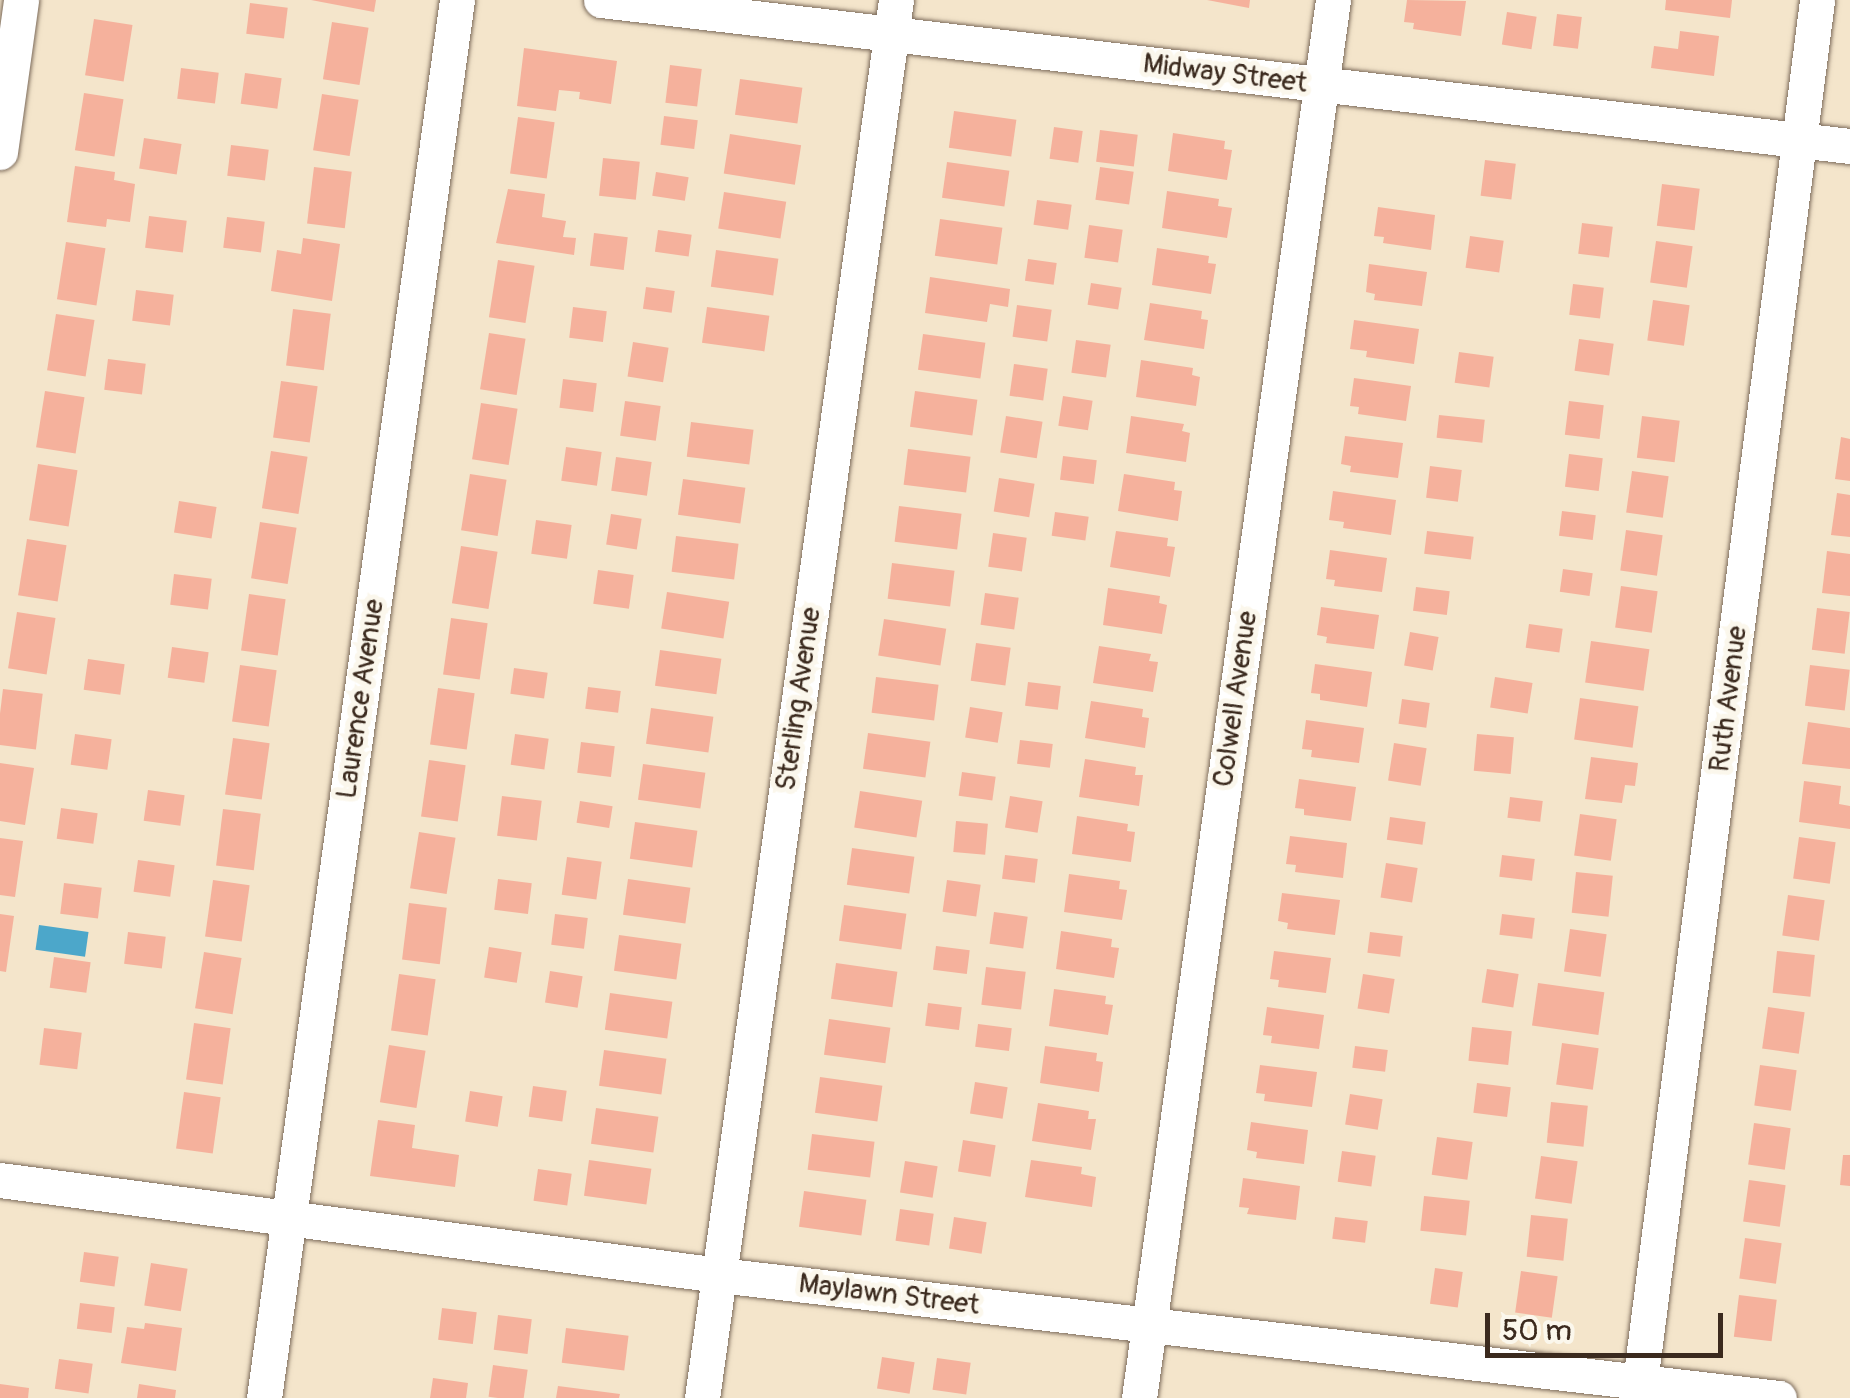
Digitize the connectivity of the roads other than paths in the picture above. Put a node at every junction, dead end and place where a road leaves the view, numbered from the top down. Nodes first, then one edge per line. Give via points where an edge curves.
1 (21, 0) edge
2 (457, 0) edge
3 (601, 0) edge
4 (896, 0) edge
5 (1333, 0) edge
6 (1817, 0) edge
7 (891, 35) junction
8 (1321, 85) junction
9 (1800, 140) junction
10 (1850, 146) edge
11 (0, 152) edge
12 (0, 1180) edge
13 (289, 1220) junction
14 (719, 1275) junction
15 (1149, 1325) junction
16 (1640, 1390) edge
17 (264, 1398) edge
18 (702, 1398) edge
19 (1139, 1398) edge
20 (1779, 1398) edge

1 - 11 street
2 - 13 street, Laurence Avenue
3 - 7 street, Midway Street
4 - 7 street, Sterling Avenue
5 - 8 street, Colwell Avenue
6 - 9 street, Ruth Avenue
7 - 8 street, Midway Street
7 - 14 street, Sterling Avenue
8 - 9 street, Midway Street
8 - 15 street, Colwell Avenue
9 - 10 street, Midway Street
9 - 16 street, Ruth Avenue
12 - 13 street, Maylawn Street
13 - 14 street, Maylawn Street
13 - 17 street, Laurence Avenue
14 - 15 street, Maylawn Street
14 - 18 street, Sterling Avenue
15 - 16 street, Maylawn Street
15 - 19 street, Colwell Avenue
16 - 20 street, Maylawn Street

